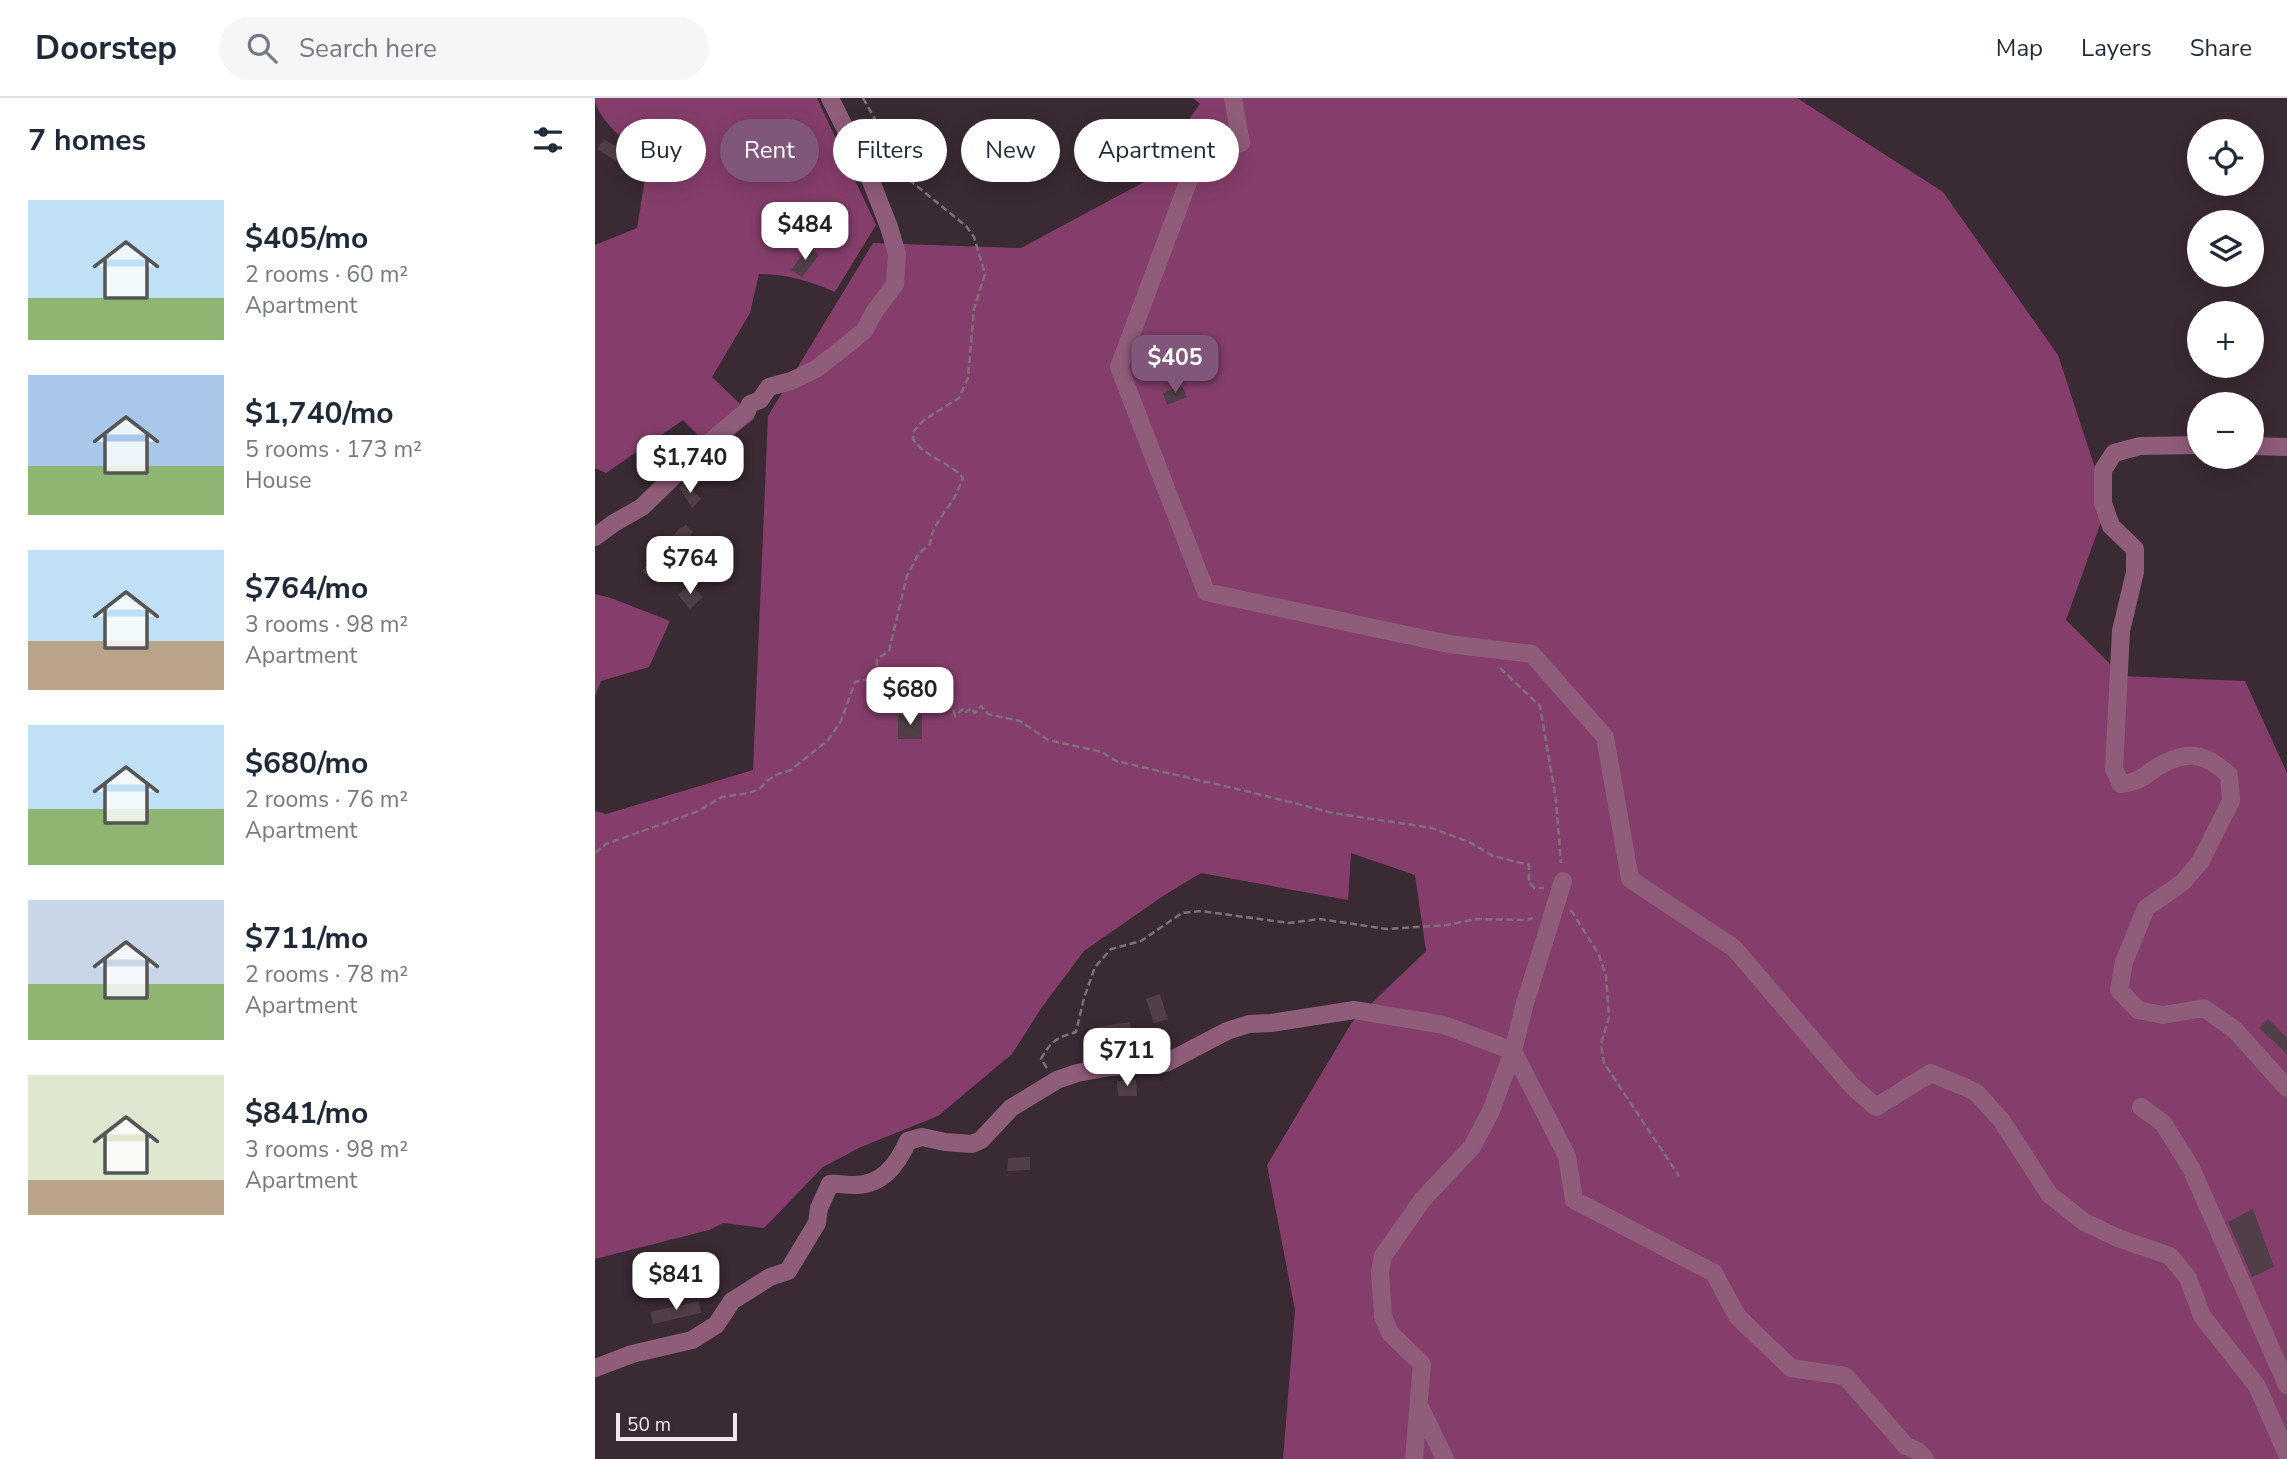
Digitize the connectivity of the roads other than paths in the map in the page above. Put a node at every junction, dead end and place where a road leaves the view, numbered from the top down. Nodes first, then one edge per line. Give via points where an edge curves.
1 (830, 98) edge
2 (1233, 98) edge
3 (2187, 445) edge
4 (2264, 446) edge
5 (2287, 447) edge
6 (595, 537) edge
7 (1563, 881) road end
8 (1513, 1051) junction
9 (2287, 1088) edge
10 (2141, 1107) dead end
11 (595, 1368) edge
12 (2287, 1385) edge
13 (1419, 1405) junction
14 (2287, 1454) edge
15 (1414, 1459) edge
16 (1445, 1459) edge
17 (1925, 1459) edge

1 - 6 street via 889,227 897,254 895,284 864,331 816,369 769,387 642,507
2 - 14 street via 1241,143 1199,153 1119,367 1206,592 1449,644 1532,654 1605,737 1630,879 1734,948 1852,1086 1876,1107 1931,1073 1976,1092 2001,1121 2049,1195 2084,1223 2171,1256 2188,1279 2202,1316 2257,1386
3 - 9 street via 2140,446 2114,453 2103,470 2103,503 2111,526 2135,549 2135,572 2121,631 2114,769 2121,784 2136,782 2165,763 2192,754 2214,761 2229,775 2231,801 2200,862 2183,882 2146,908 2124,962 2119,990 2137,1010 2163,1015 2204,1008 2235,1031
4 - 5 street
7 - 8 street
8 - 11 street via 1444,1025 1354,1010 1249,1024 1166,1063 1111,1067 1057,1080 1011,1108 982,1140 972,1144 922,1137 908,1141 881,1179 830,1184 817,1223 788,1271 732,1301 716,1325 692,1340
8 - 13 street via 1472,1147 1423,1199 1383,1256 1383,1316 1390,1333 1422,1364
8 - 17 street via 1567,1156 1574,1200 1714,1273 1737,1317 1791,1368 1846,1376 1906,1446
10 - 12 street via 2163,1123 2191,1168
13 - 15 street
13 - 16 street

